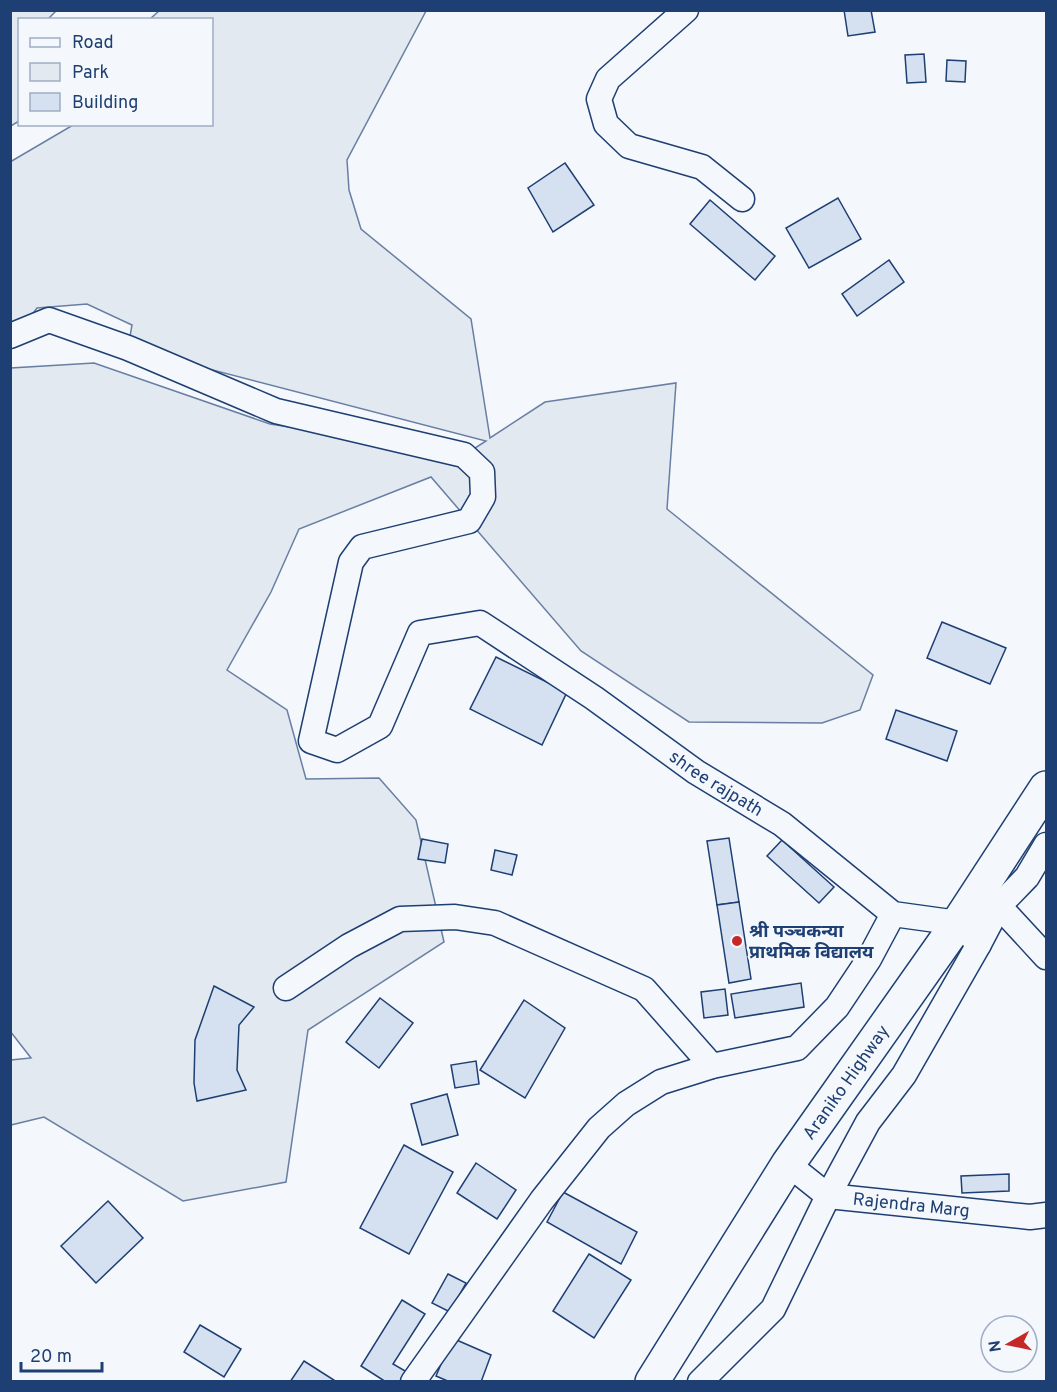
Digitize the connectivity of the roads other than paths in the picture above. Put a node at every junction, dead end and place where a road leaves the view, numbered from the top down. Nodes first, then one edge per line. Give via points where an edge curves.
1 (686, 10) edge
2 (742, 199) dead end
3 (10, 336) edge
4 (1047, 788) edge
5 (1047, 845) edge
6 (999, 906) junction
7 (893, 914) junction
8 (968, 934) junction
9 (1047, 957) edge
10 (286, 988) dead end
11 (711, 1066) junction
12 (788, 1164) junction
13 (828, 1196) junction
14 (1047, 1215) edge
15 (413, 1382) edge
16 (652, 1382) edge
17 (700, 1382) edge

1 - 2 street via 608,79 599,99 606,124 630,146 702,167
3 - 7 street, shree rajpath via 49,320 128,348 276,411 464,455 482,472 483,496 469,521 362,547 351,562 311,741 337,750 380,726 420,633 480,623 696,772 782,824
4 - 8 highway, Araniko Highway
5 - 6 street via 1027,877
6 - 8 street
6 - 9 street
7 - 8 street
7 - 11 street via 837,1007 797,1048
8 - 12 highway, Araniko Highway
8 - 13 street via 904,1075 868,1122
10 - 11 street via 400,919 455,917 495,923 644,989
11 - 15 street via 660,1082 599,1128 542,1200
12 - 13 street, Rajendra Marg
12 - 16 highway, Araniko Highway
13 - 14 street, Rajendra Marg via 1030,1217
13 - 17 street via 773,1309

